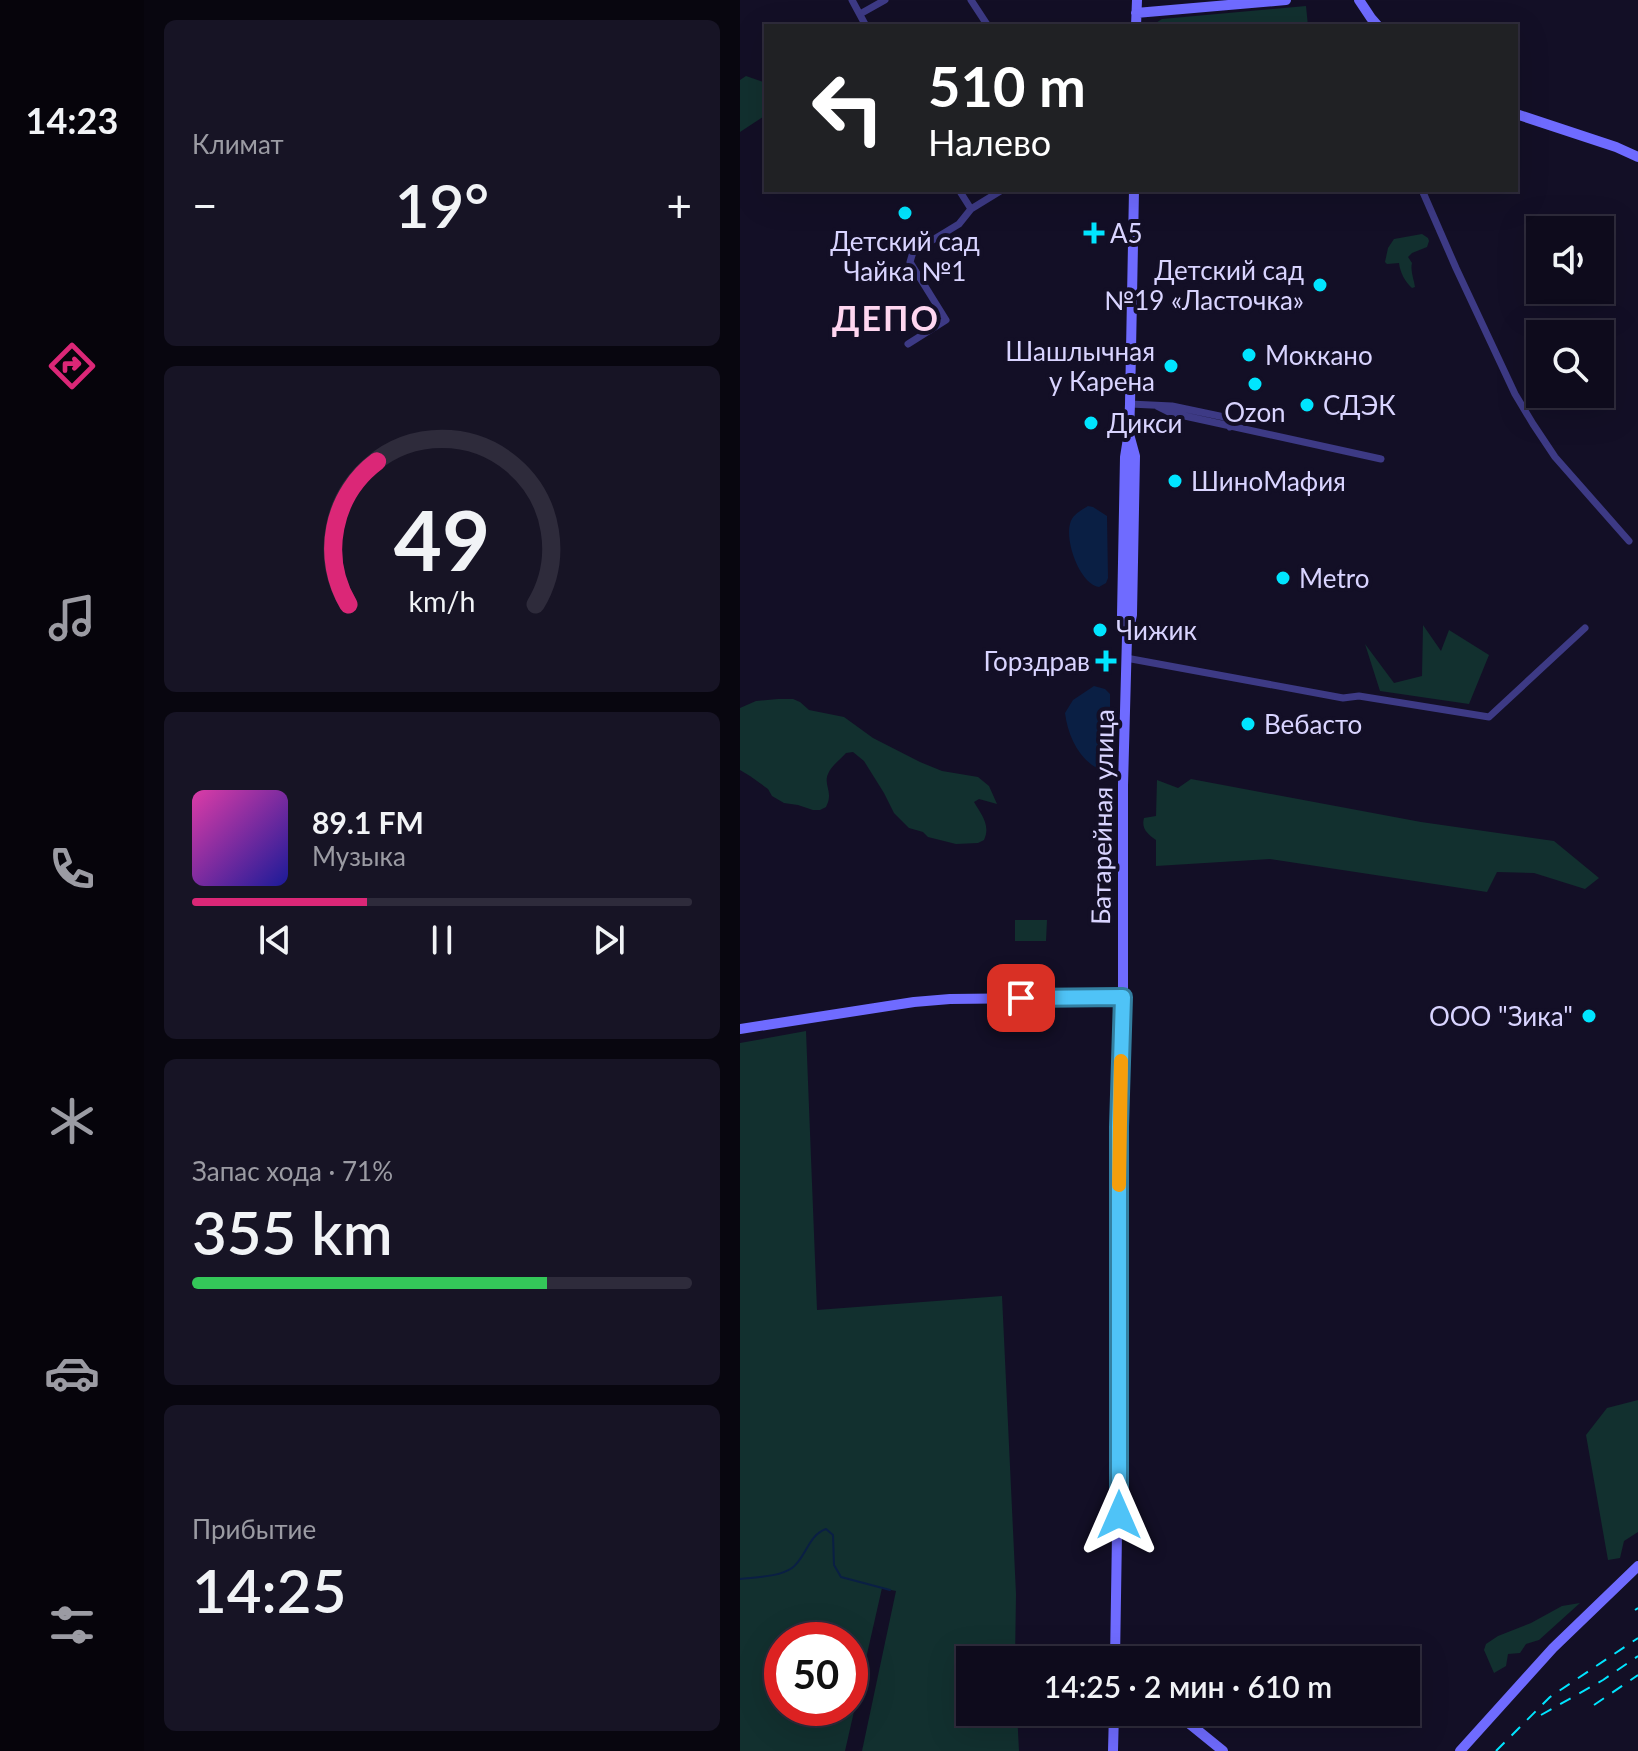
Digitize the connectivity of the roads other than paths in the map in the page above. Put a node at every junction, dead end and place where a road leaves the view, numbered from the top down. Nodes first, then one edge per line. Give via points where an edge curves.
1 (852, 0) edge
2 (885, 0) edge
3 (971, 0) edge
4 (1137, 0) edge
5 (1286, 0) edge
6 (1359, 0) edge
7 (1136, 13) junction
8 (860, 14) junction
9 (865, 24) edge
10 (987, 24) edge
11 (1136, 24) edge
12 (1376, 24) edge
13 (1518, 115) edge
14 (1638, 157) edge
15 (960, 192) edge
16 (999, 192) edge
17 (1134, 192) edge
18 (1423, 192) edge
19 (971, 209) junction
20 (908, 344) dead end
21 (1130, 404) junction
22 (1381, 459) dead end
23 (1629, 541) dead end
24 (1585, 628) dead end
25 (1126, 658) junction
26 (1123, 997) junction
27 (740, 1029) edge
28 (1638, 1566) edge
29 (1115, 1646) edge
30 (1114, 1726) edge
31 (1192, 1726) edge
32 (1113, 1751) edge
33 (1223, 1751) edge
34 (1460, 1751) edge

1 - 8 street
2 - 8 street
3 - 10 street
4 - 7 main road
5 - 7 main road
6 - 12 main road
7 - 11 main road
8 - 9 street
13 - 14 main road
15 - 19 street
16 - 19 street
17 - 21 main road, Батарейная улица
18 - 23 street via 1515,394 1555,457
19 - 20 street via 959,224 913,252 910,262 946,320
21 - 22 street via 1172,406
21 - 25 main road, Батарейная улица via 1122,615
24 - 25 street via 1489,717 1359,696 1343,698
25 - 26 main road, Батарейная улица
26 - 27 main road via 950,999
26 - 29 main road, Батарейная улица
28 - 34 main road via 1553,1648
30 - 32 main road
31 - 33 main road

